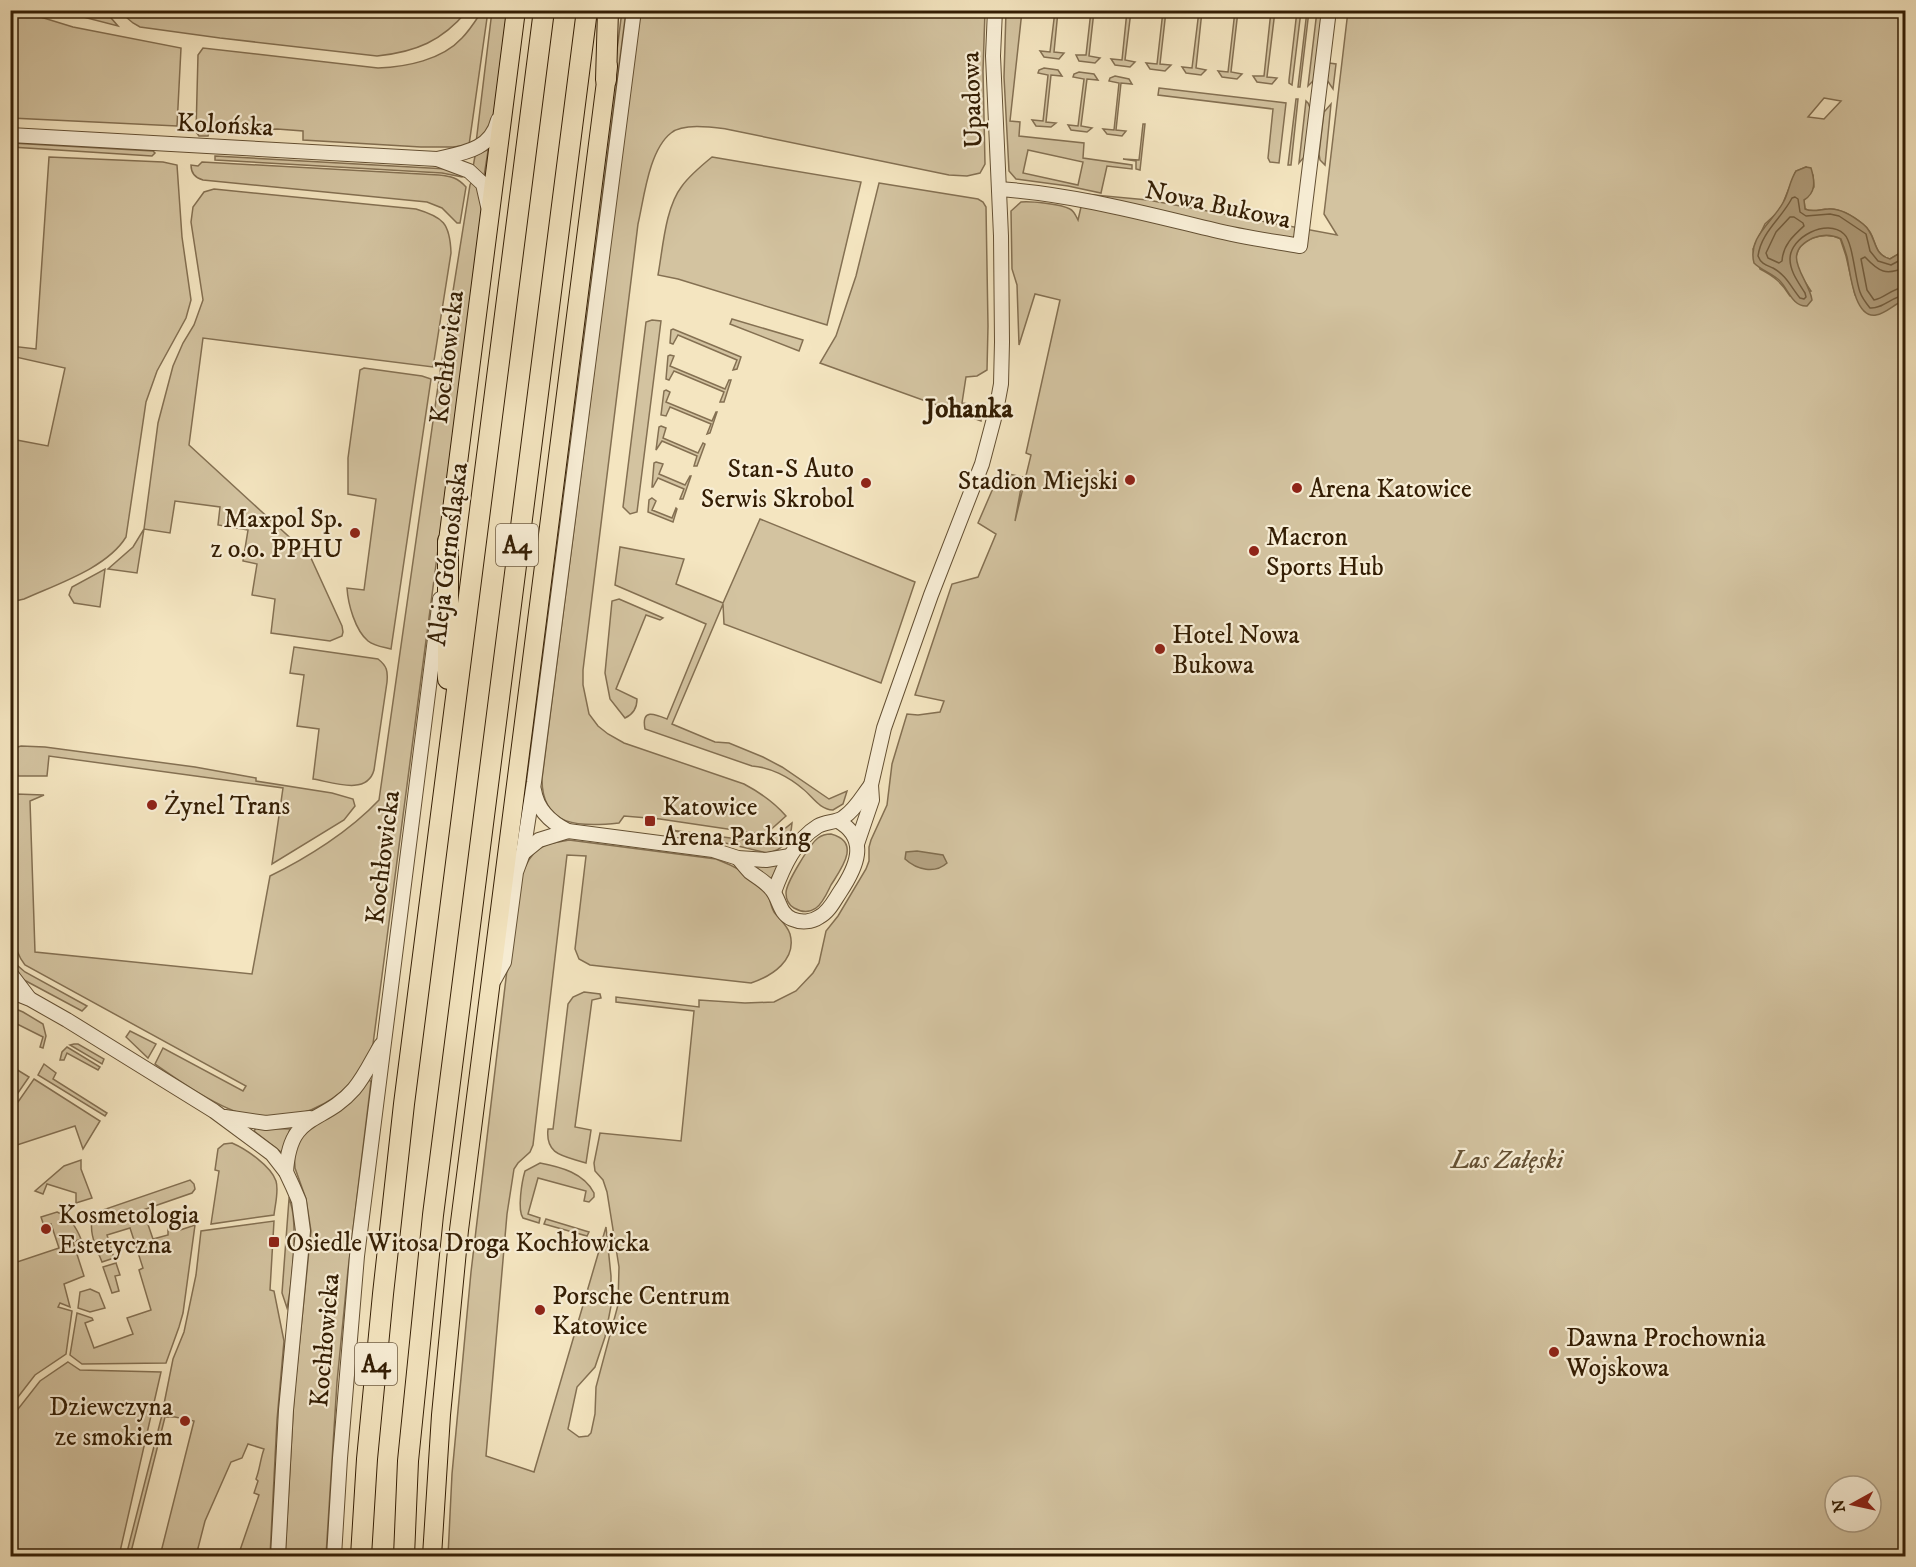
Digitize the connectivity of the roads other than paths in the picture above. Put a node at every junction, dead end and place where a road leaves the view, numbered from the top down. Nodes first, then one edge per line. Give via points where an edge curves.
1 (516, 10) edge
2 (544, 10) edge
3 (586, 10) edge
4 (608, 10) edge
5 (615, 10) edge
6 (634, 10) edge
7 (995, 10) edge
8 (1329, 10) edge
9 (606, 80) junction
10 (506, 83) junction
11 (10, 135) edge
12 (437, 159) junction
13 (999, 189) junction
14 (490, 213) junction
15 (448, 541) junction
16 (451, 737) junction
17 (534, 782) junction
18 (871, 784) junction
19 (838, 821) junction
20 (568, 831) junction
21 (857, 844) junction
22 (523, 853) junction
23 (790, 856) junction
24 (738, 858) junction
25 (774, 892) junction
26 (10, 973) edge
27 (492, 985) junction
28 (10, 991) edge
29 (30, 999) junction
30 (384, 1038) junction
31 (217, 1113) junction
32 (313, 1118) junction
33 (286, 1172) junction
34 (278, 1557) edge
35 (334, 1557) edge
36 (361, 1557) edge
37 (404, 1557) edge
38 (432, 1557) edge

1 - 10 main road
2 - 16 highway, Aleja Górnośląska / A4
3 - 37 highway, A4 via 433,1215 410,1441
4 - 9 highway
5 - 9 main road
6 - 17 street
7 - 13 street, Upadowa via 993,56
8 - 13 street, Nowa Bukowa via 1300,246 1060,196
9 - 27 main road
10 - 12 street via 496,128 486,144
10 - 14 main road, Kochłowicka
11 - 12 street, Kolońska
12 - 14 street via 469,171 483,184
13 - 18 street, Upadowa via 1002,342 996,411 981,464 884,728
14 - 15 main road, Kochłowicka
15 - 16 highway
15 - 30 street, Kochłowicka
16 - 36 highway, Aleja Górnośląska / A4 via 381,1306
17 - 20 street via 542,811
17 - 22 street
18 - 19 street via 853,810
18 - 21 street, Upadowa via 872,800
19 - 21 street via 853,833
19 - 23 street via 817,827
20 - 22 street via 539,840
20 - 24 street via 713,850
21 - 25 street via 858,853 847,882 830,908 817,919 791,919 783,912
22 - 27 street via 516,872 504,962
23 - 24 street via 766,860
23 - 25 street
24 - 25 street
26 - 29 street
27 - 38 main road via 459,1230
28 - 29 street
29 - 31 street, Kochłowicka
30 - 32 street via 353,1090
30 - 35 street, Kochłowicka via 357,1256
31 - 32 street via 266,1123
31 - 33 street, Kochłowicka via 272,1154
32 - 33 street via 299,1128 292,1140
33 - 34 street, Kochłowicka via 299,1201 303,1231 286,1410

